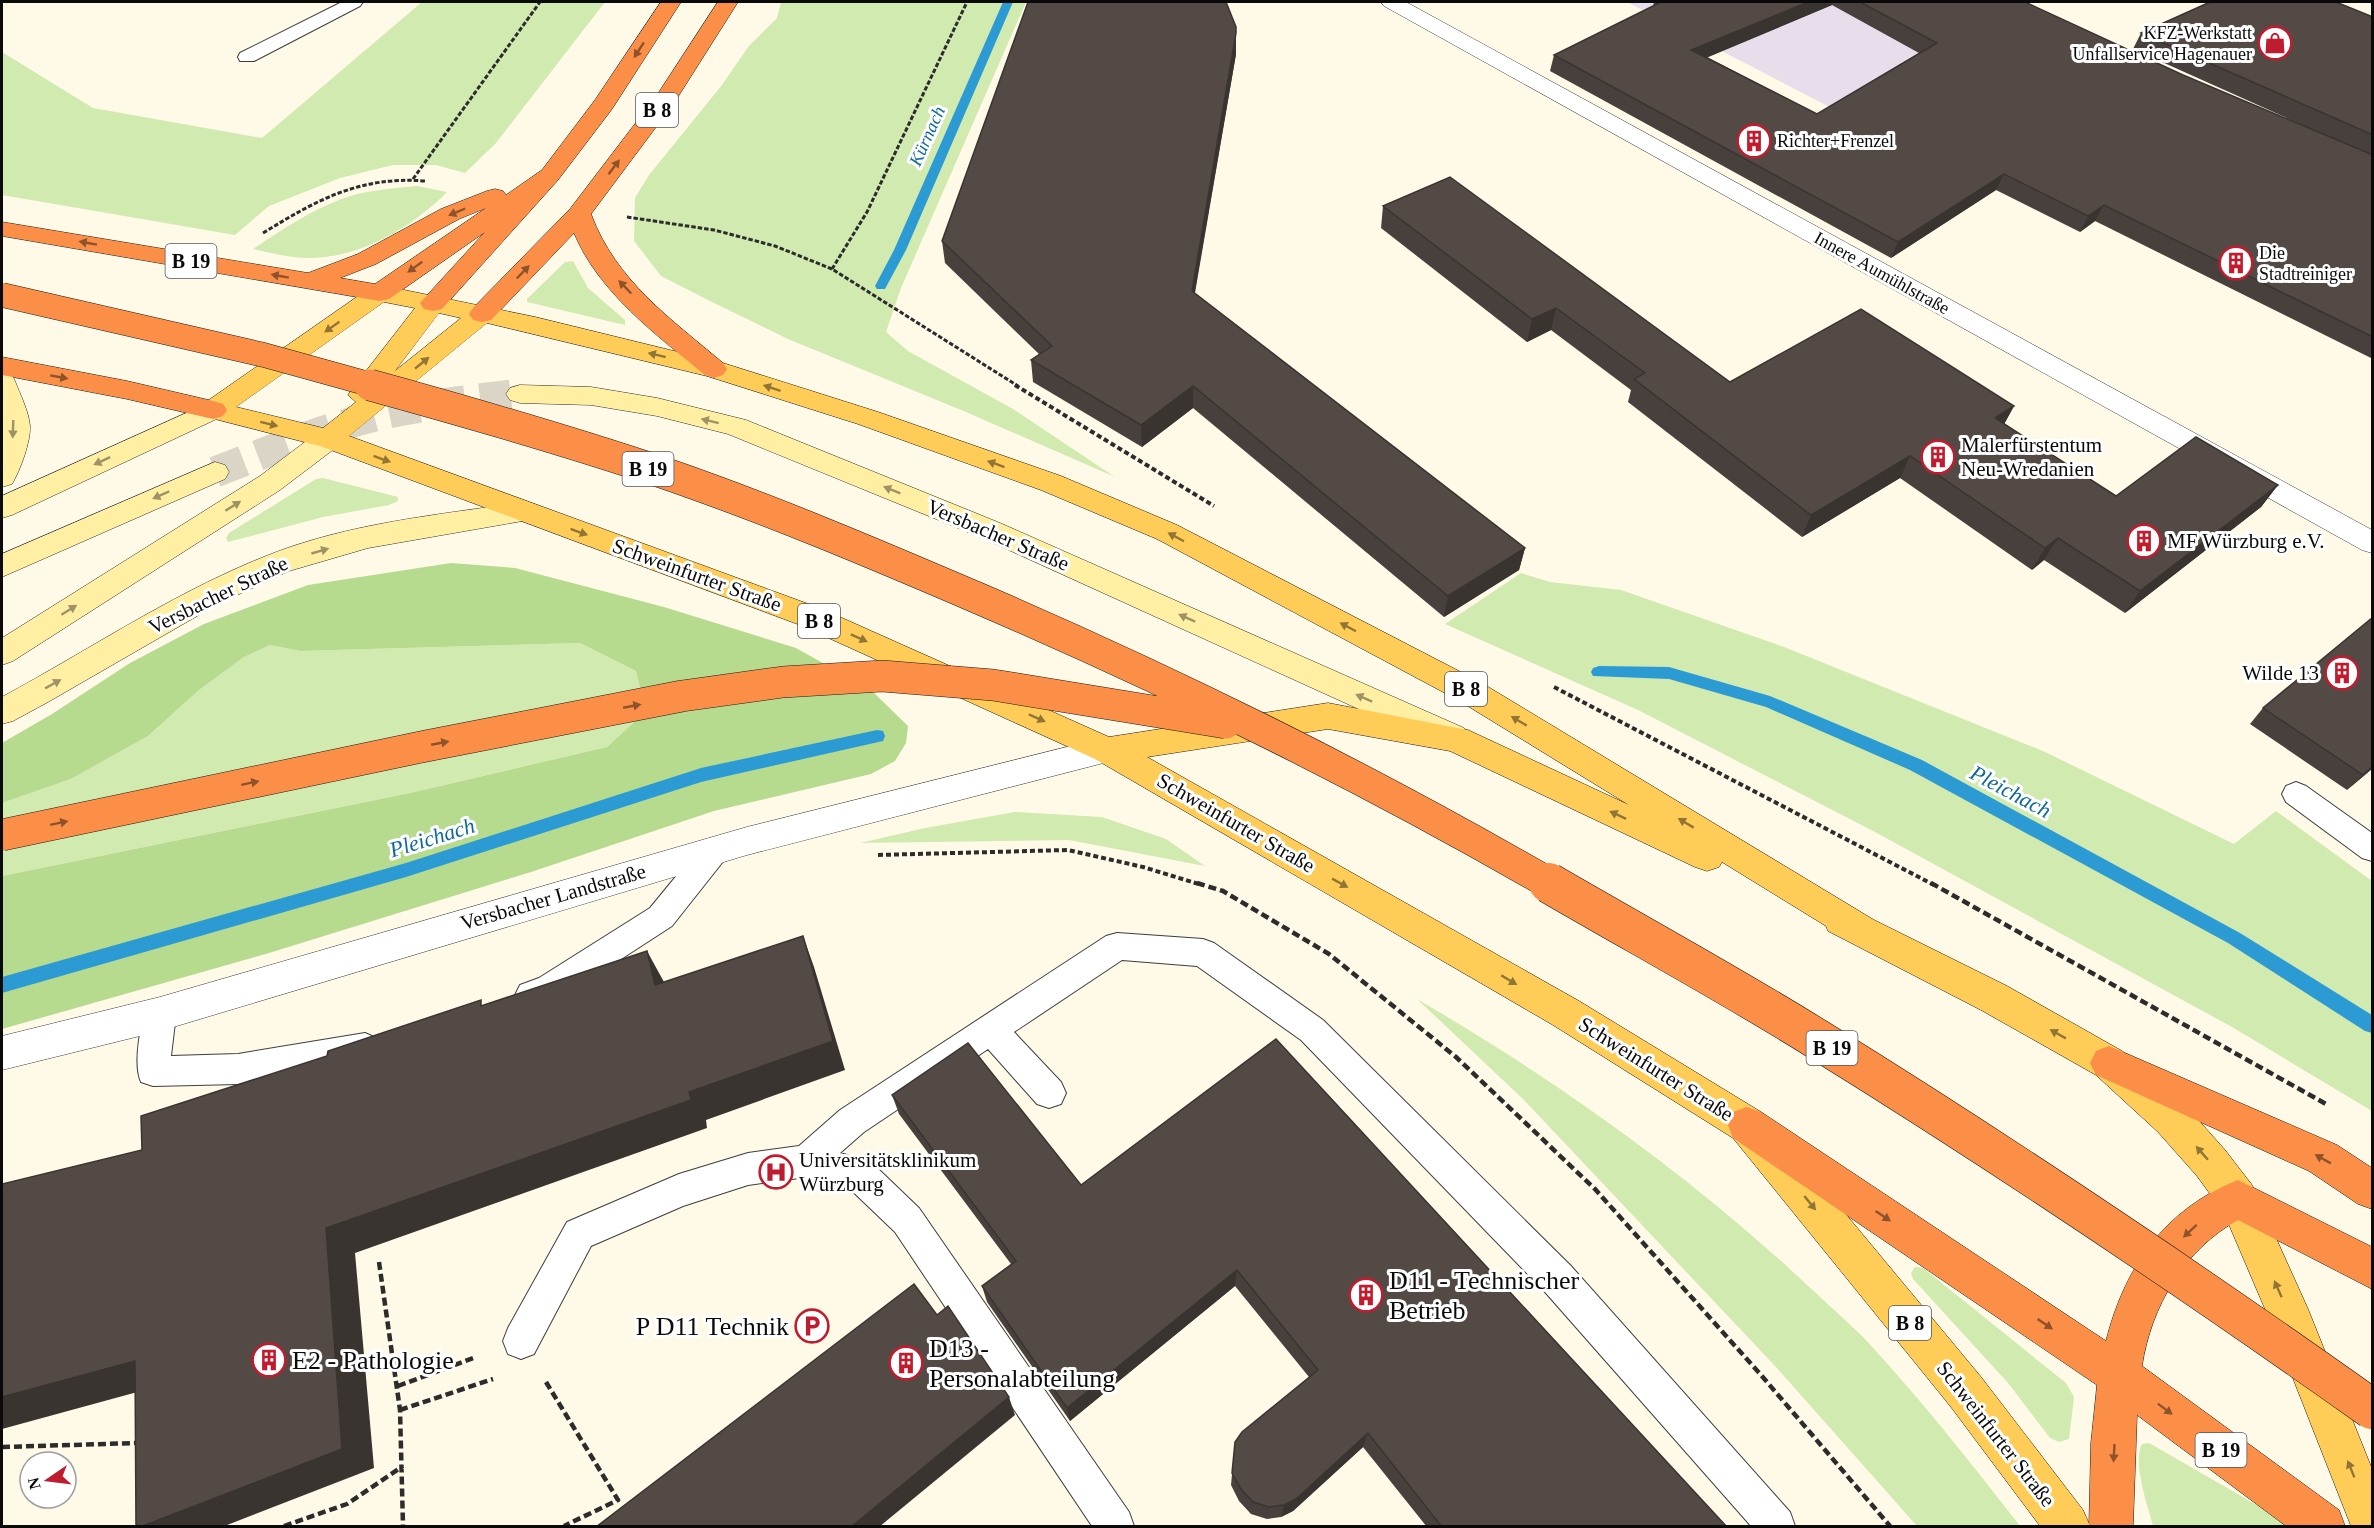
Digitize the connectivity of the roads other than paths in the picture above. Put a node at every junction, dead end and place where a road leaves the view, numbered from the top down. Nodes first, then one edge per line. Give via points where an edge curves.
1 (354, 2) edge
2 (671, 2) edge
3 (728, 2) edge
4 (1391, 2) edge
5 (247, 57) dead end
6 (550, 175) junction
7 (579, 214) junction
8 (2, 229) edge
9 (310, 281) junction
10 (380, 293) junction
11 (2, 295) edge
12 (433, 303) junction
13 (482, 314) junction
14 (2, 366) edge
15 (714, 369) junction
16 (2, 381) edge
17 (520, 394) tunnel mouth
18 (213, 410) junction
19 (328, 439) junction
20 (215, 472) tunnel mouth
21 (2, 477) edge
22 (2, 508) edge
23 (524, 512) junction
24 (2373, 543) edge
25 (2, 567) edge
26 (2, 653) edge
27 (2, 712) edge
28 (1264, 729) junction
29 (1210, 733) junction
30 (1456, 740) junction
31 (1107, 750) junction
32 (1153, 776) junction
33 (2296, 794) dead end
34 (2, 835) edge
35 (2373, 849) edge
36 (715, 850) junction
37 (1862, 929) junction
38 (509, 1003) edge
39 (160, 1014) junction
40 (992, 1030) junction
41 (396, 1040) edge
42 (2, 1053) edge
43 (2109, 1063) junction
44 (1049, 1093) dead end
45 (1747, 1125) junction
46 (807, 1161) junction
47 (2373, 1190) edge
48 (2238, 1199) junction
49 (2373, 1269) edge
50 (521, 1341) road end
51 (2118, 1374) junction
52 (2373, 1409) edge
53 (2373, 1524) edge
54 (1115, 1527) edge
55 (1776, 1527) edge
56 (2067, 1527) edge
57 (2111, 1527) edge
58 (2323, 1527) edge

1 - 5 lane
2 -> 6 highway, B 8 via 604,104
7 -> 3 highway, B 8 via 666,98
4 - 24 street, Innere Aumühlstraße
6 -> 9 highway via 450,214 398,244
6 -> 10 highway, B 8
6 - 12 highway, B 8
13 -> 7 highway, B 8
15 -> 7 highway, B 8 via 608,271
9 -> 8 highway, B 19
9 - 10 highway, B 19
10 - 12 main road
10 -> 18 main road
11 - 28 highway, B 19, bridge via 264,355 510,424 663,473 880,556 1082,643
12 - 13 main road
12 - 19 main road, B 8
15 -> 13 main road
19 -> 13 main road, B 8
14 -> 18 highway
37 -> 15 main road, B 8 via 1469,691 1167,532 1051,483
16 -> 21 main road via 16,426
30 -> 17 main road, Versbacher Straße via 990,530 736,427 657,407 591,396
18 -> 19 main road, Schweinfurter Straße
18 -> 22 main road
19 -> 23 main road, Schweinfurter Straße / B 8
26 -> 19 main road via 270,483
20 -> 25 main road
27 -> 23 main road, Versbacher Straße via 182,608 279,563 358,540
23 -> 31 main road, Schweinfurter Straße / B 8 via 811,617
34 -> 28 highway, B 19, bridge via 426,746 682,696 783,682 882,676 993,685
28 - 52 highway, B 19, bridge via 1523,868 1814,1037 2025,1170
29 - 30 main road via 1328,716
29 - 31 main road
29 - 32 main road
37 -> 30 main road
31 - 32 main road, Schweinfurter Straße / B 8
31 - 36 street, Versbacher Landstraße
32 -> 45 main road, Schweinfurter Straße / B 8 via 1566,1013
33 - 35 lane
36 - 38 lane via 661,917 550,988
36 - 39 street, Versbacher Landstraße
43 -> 37 main road, B 8
39 - 41 lane via 153,1071 238,1070
39 - 42 street, Versbacher Landstraße
40 - 44 lane
40 - 46 lane via 852,1121
40 - 55 lane via 1117,946 1203,952 1320,1038 1558,1279
47 -> 43 highway, B 8 via 2323,1158
48 -> 43 main road, B 8 via 2172,1119
45 -> 51 highway, B 19
45 -> 56 main road, Schweinfurter Straße / B 8 via 1966,1392
46 - 50 lane via 748,1169 679,1191 579,1234
46 - 54 lane via 859,1174 907,1220
48 - 49 highway, B 8
48 -> 51 highway via 2201,1221 2170,1249 2152,1275 2128,1326
53 -> 48 main road, B 8
51 -> 57 highway
51 -> 58 highway, B 19

